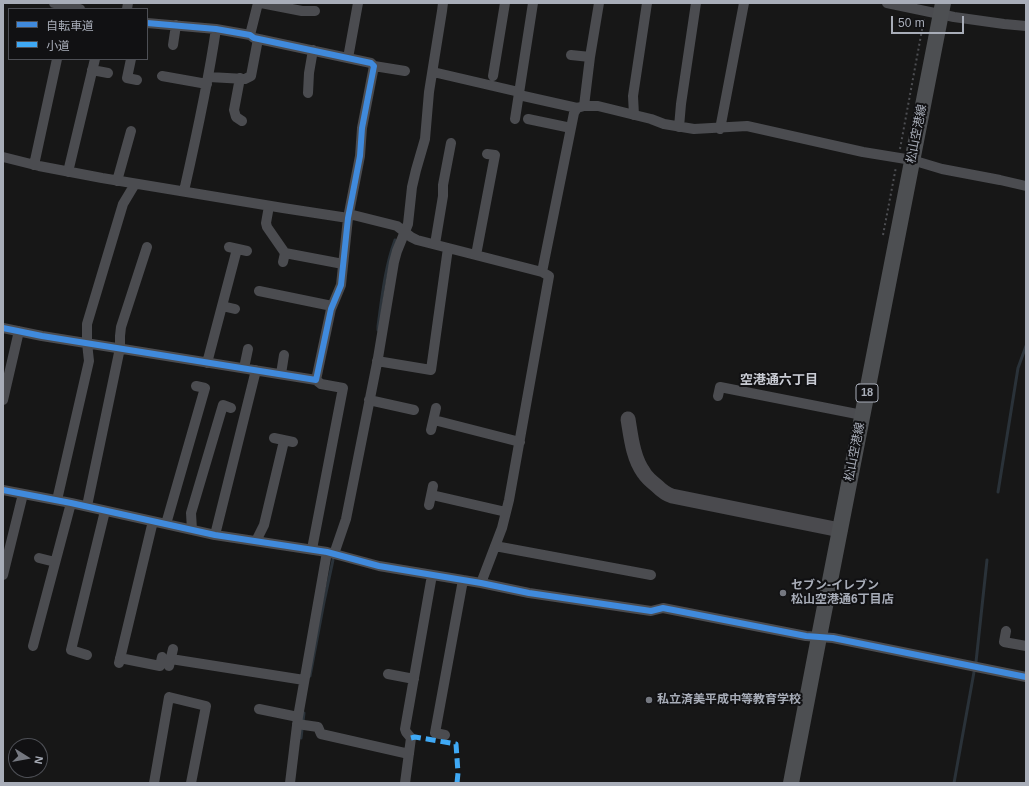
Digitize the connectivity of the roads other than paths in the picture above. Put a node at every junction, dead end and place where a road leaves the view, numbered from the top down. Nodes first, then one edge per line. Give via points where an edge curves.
1 (54, 3) edge
2 (258, 3) edge
3 (261, 3) edge
4 (358, 3) edge
5 (443, 3) edge
6 (533, 3) edge
7 (647, 3) edge
8 (696, 3) edge
9 (744, 3) edge
10 (887, 3) edge
11 (508, 4) edge
12 (596, 4) edge
13 (68, 8) edge
14 (942, 8) edge
15 (315, 11) dead end
16 (148, 23) edge
17 (176, 25) junction
18 (1026, 26) edge
19 (216, 29) junction
20 (254, 37) junction
21 (173, 45) dead end
22 (313, 50) junction
23 (571, 54) dead end
24 (590, 57) junction
25 (348, 58) junction
26 (57, 60) edge
27 (95, 60) edge
28 (131, 60) edge
29 (374, 66) junction
30 (92, 70) junction
31 (405, 71) dead end
32 (497, 71) dead end
33 (433, 72) junction
34 (108, 73) dead end
35 (162, 76) dead end
36 (240, 78) junction
37 (137, 80) dead end
38 (208, 81) junction
39 (308, 93) dead end
40 (519, 94) junction
41 (581, 107) junction
42 (634, 115) junction
43 (515, 119) dead end
44 (528, 119) dead end
45 (242, 121) dead end
46 (679, 127) junction
47 (571, 128) junction
48 (720, 129) junction
49 (131, 131) dead end
50 (451, 143) dead end
51 (487, 154) dead end
52 (4, 160) edge
53 (912, 160) junction
54 (34, 165) junction
55 (68, 172) junction
56 (118, 181) junction
57 (135, 184) junction
58 (1026, 186) edge
59 (184, 191) junction
60 (269, 206) junction
61 (348, 216) junction
62 (405, 233) junction
63 (434, 244) junction
64 (448, 248) junction
65 (238, 249) dead end
66 (148, 254) dead end
67 (476, 255) junction
68 (343, 264) junction
69 (542, 272) junction
70 (259, 291) dead end
71 (222, 306) junction
72 (332, 306) junction
73 (235, 309) dead end
74 (3, 328) edge
75 (19, 331) junction
76 (87, 343) junction
77 (120, 348) junction
78 (248, 349) dead end
79 (284, 355) dead end
80 (377, 361) junction
81 (207, 362) junction
82 (244, 368) junction
83 (256, 370) junction
84 (280, 374) junction
85 (316, 380) junction
86 (196, 386) dead end
87 (718, 396) dead end
88 (3, 400) edge
89 (369, 400) junction
90 (231, 408) dead end
91 (436, 408) dead end
92 (414, 410) dead end
93 (862, 415) junction
94 (628, 419) dead end
95 (434, 420) junction
96 (431, 430) dead end
97 (274, 438) dead end
98 (520, 442) junction
99 (3, 490) edge
100 (23, 494) junction
101 (431, 495) dead end
102 (57, 500) junction
103 (71, 503) junction
104 (87, 506) junction
105 (105, 511) junction
106 (506, 512) junction
107 (153, 521) junction
108 (166, 524) junction
109 (192, 530) junction
110 (840, 530) junction
111 (215, 535) junction
112 (7, 538) edge
113 (256, 541) junction
114 (495, 546) junction
115 (312, 549) junction
116 (331, 553) junction
117 (39, 558) dead end
118 (5, 560) edge
119 (55, 562) junction
120 (3, 575) edge
121 (432, 575) junction
122 (651, 575) dead end
123 (463, 580) junction
124 (481, 583) junction
125 (1006, 631) dead end
126 (819, 636) junction
127 (33, 646) dead end
128 (1026, 646) edge
129 (87, 655) dead end
130 (388, 674) dead end
131 (1026, 677) edge
132 (414, 679) junction
133 (304, 680) junction
134 (258, 709) dead end
135 (300, 723) junction
136 (445, 735) dead end
137 (409, 754) junction
138 (154, 783) edge
139 (191, 783) edge
140 (290, 783) edge
141 (405, 783) edge
142 (792, 783) edge

1 - 13 street
2 - 20 street
3 - 15 street
4 - 25 street
5 - 33 street
6 - 40 street
7 - 42 street via 632,96
8 - 46 street
9 - 48 street via 736,23 726,74
10 - 14 street
11 - 32 street
12 - 24 street
14 - 18 street via 954,17
14 - 53 main road, 松山空港線 / 18
16 - 17 street
17 - 19 street
17 - 21 street
19 - 20 street
19 - 38 street
20 - 22 street
20 - 36 street via 251,76
22 - 25 street
22 - 39 street
23 - 24 street
24 - 41 street
25 - 29 street
26 - 54 street
27 - 30 street
28 - 37 street via 127,78
29 - 31 street
29 - 61 street
30 - 34 street
30 - 55 street
33 - 40 street
33 - 62 street via 425,139 412,187
35 - 38 street
36 - 38 street
36 - 45 street via 234,110 236,117
38 - 59 street
40 - 41 street
40 - 43 street
41 - 42 street via 598,106
41 - 47 street via 574,114
42 - 46 street
44 - 47 street
46 - 48 street
47 - 69 street
48 - 53 street via 747,126 863,152
49 - 56 street
50 - 63 street
51 - 67 street via 495,155 491,202
52 - 54 street
53 - 58 street via 942,169
53 - 93 main road, 松山空港線 / 18
54 - 55 street
55 - 56 street
56 - 57 street
57 - 59 street
57 - 76 street via 123,204 87,324
59 - 60 street
60 - 61 street
60 - 68 street via 267,227 284,258
61 - 62 street via 397,226
61 - 68 street
62 - 63 street via 411,238
62 - 80 street via 394,262
63 - 64 street
64 - 67 street
64 - 80 street via 431,370
65 - 71 street
66 - 77 street via 120,336
67 - 69 street
68 - 72 street via 341,285
69 - 98 street via 549,276
70 - 72 street via 271,288
71 - 73 street
71 - 81 street
72 - 85 street
74 - 75 street
75 - 76 street
75 - 88 street
76 - 77 street
76 - 102 street via 89,361 75,400
77 - 81 street
77 - 104 street
78 - 82 street
79 - 84 street
80 - 89 street
81 - 82 street
82 - 83 street
83 - 84 street
83 - 111 street
84 - 85 street
85 - 115 street via 321,384 343,388
86 - 108 street via 205,388 189,426
87 - 93 street via 720,387 756,389 798,407
89 - 92 street
89 - 116 street via 346,519
90 - 109 street via 223,405 217,442 203,489 191,513
91 - 95 street
93 - 110 main road, 松山空港線 / 18
94 - 110 street via 631,439 643,472 667,494
95 - 96 street
95 - 98 street
97 - 113 street via 288,441 274,503
98 - 106 street
99 - 100 street
100 - 102 street
100 - 112 street
101 - 106 street
102 - 103 street
103 - 104 street
103 - 119 street
104 - 105 street
105 - 107 street
105 - 129 street via 71,650
106 - 114 street
107 - 108 street
107 - 133 street via 120,661 160,666 169,658 242,675
108 - 109 street
109 - 111 street
110 - 126 main road, 松山空港線 / 18
111 - 113 street
112 - 118 street
113 - 115 street
114 - 122 street via 597,571 637,578
114 - 124 street
115 - 116 street
116 - 121 street via 379,566
116 - 133 street
117 - 119 street
118 - 120 street
119 - 127 street
121 - 123 street
121 - 132 street
123 - 124 street
123 - 136 street via 435,733
124 - 126 street via 529,593 651,611 663,608 806,636
125 - 128 street via 1004,642
126 - 131 street
126 - 142 main road, 松山空港線 / 18
130 - 132 street
132 - 137 street via 405,729 411,738
133 - 135 street
134 - 135 street
135 - 137 street via 318,728 321,734
135 - 140 street
137 - 141 street
138 - 139 street via 169,697 206,706

